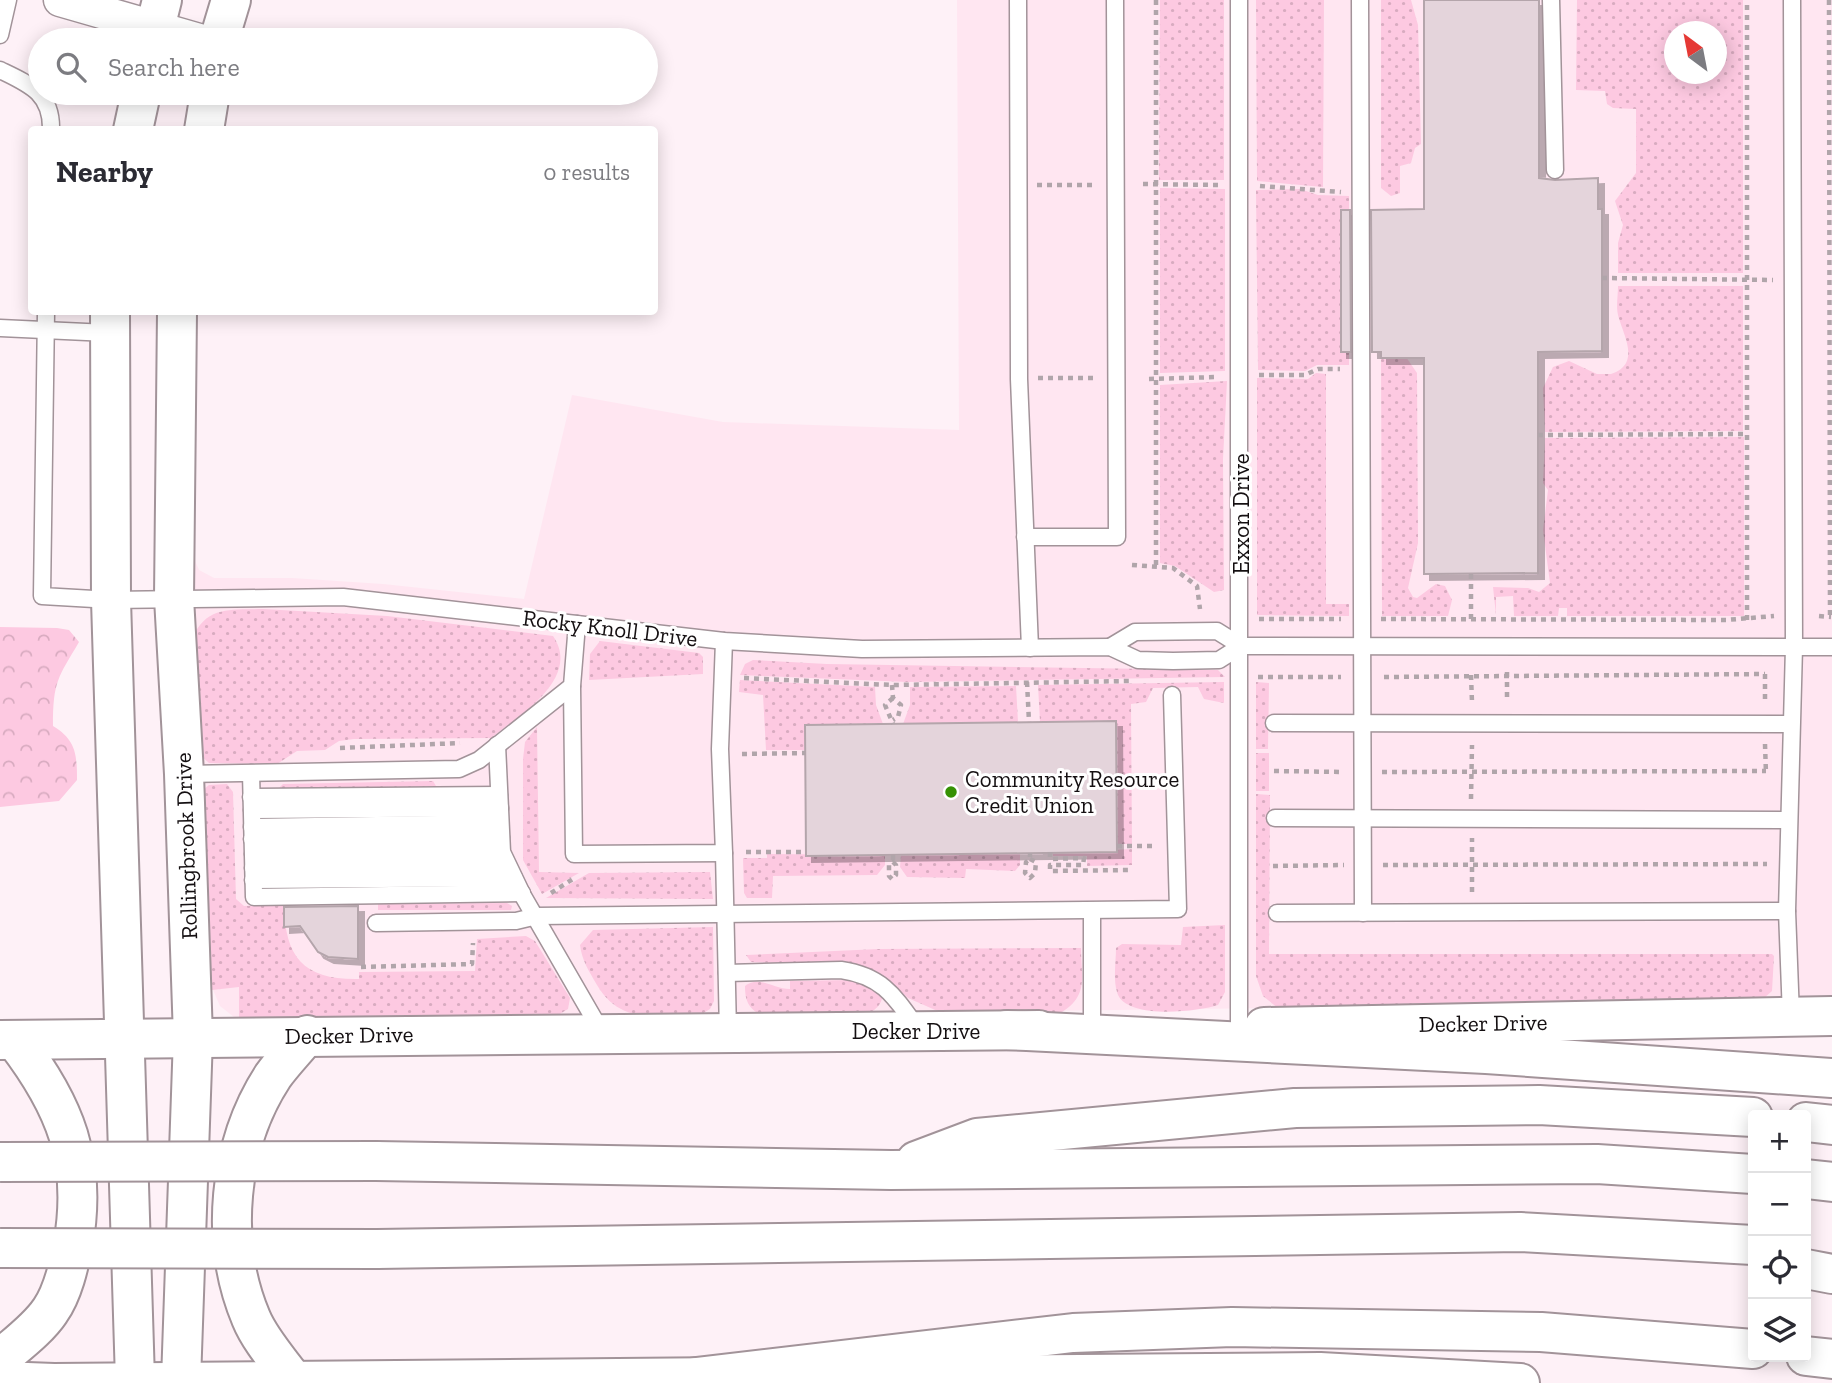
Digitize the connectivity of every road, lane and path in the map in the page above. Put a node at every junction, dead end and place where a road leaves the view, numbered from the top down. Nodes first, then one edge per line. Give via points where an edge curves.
1 (8, 0) edge
2 (60, 0) edge
3 (231, 0) edge
4 (1018, 0) edge
5 (1115, 0) edge
6 (1156, 0) edge
7 (1239, 0) edge
8 (1360, 0) edge
9 (1551, 0) edge
10 (1747, 0) edge
11 (1791, 0) edge
12 (1829, 0) edge
13 (156, 23) edge
14 (223, 28) edge
15 (0, 35) edge
16 (0, 70) edge
17 (28, 83) edge
18 (45, 105) edge
19 (138, 105) edge
20 (208, 105) edge
21 (51, 126) edge
22 (134, 126) edge
23 (205, 126) edge
24 (1555, 170) dead end
25 (1143, 184) dead end
26 (1156, 184) junction
27 (1019, 185) junction
28 (1099, 185) dead end
29 (1224, 185) dead end
30 (1257, 186) dead end
31 (1349, 192) dead end
32 (1602, 278) dead end
33 (1819, 279) dead end
34 (1831, 279) edge
35 (1747, 280) junction
36 (1773, 280) dead end
37 (46, 315) edge
38 (177, 315) edge
39 (109, 322) edge
40 (0, 327) edge
41 (46, 331) junction
42 (1348, 369) dead end
43 (1225, 376) dead end
44 (1256, 376) dead end
45 (1097, 378) dead end
46 (1019, 379) junction
47 (1149, 379) dead end
48 (1156, 379) junction
49 (1747, 434) junction
50 (1538, 435) dead end
51 (1025, 537) junction
52 (1132, 565) dead end
53 (1156, 565) junction
54 (1471, 574) dead end
55 (174, 598) junction
56 (111, 600) junction
57 (1819, 616) dead end
58 (1201, 617) dead end
59 (1831, 617) edge
60 (1258, 619) dead end
61 (1350, 619) dead end
62 (1373, 619) dead end
63 (1471, 619) junction
64 (1747, 620) junction
65 (577, 624) junction
66 (1764, 625) dead end
67 (724, 641) junction
68 (1241, 646) junction
69 (1363, 646) junction
70 (1110, 647) junction
71 (1794, 647) junction
72 (1030, 648) junction
73 (1832, 648) edge
74 (1507, 672) junction
75 (1765, 674) dead end
76 (1471, 675) junction
77 (722, 676) junction
78 (1348, 677) dead end
79 (1374, 677) dead end
80 (1241, 678) junction
81 (1145, 681) dead end
82 (1027, 682) junction
83 (892, 685) junction
84 (572, 686) junction
85 (1172, 695) dead end
86 (893, 698) junction
87 (1472, 709) dead end
88 (1029, 722) dead end
89 (1274, 723) dead end
90 (1363, 723) junction
91 (1508, 724) junction
92 (1791, 724) junction
93 (1472, 741) dead end
94 (497, 745) junction
95 (805, 753) dead end
96 (742, 754) dead end
97 (1274, 771) dead end
98 (1472, 771) junction
99 (1766, 771) dead end
100 (1351, 772) dead end
101 (1370, 772) dead end
102 (251, 773) junction
103 (184, 774) junction
104 (1471, 804) dead end
105 (1275, 818) dead end
106 (1363, 818) junction
107 (1788, 820) junction
108 (1472, 834) dead end
109 (503, 837) junction
110 (252, 839) junction
111 (1176, 845) junction
112 (1117, 846) dead end
113 (806, 852) dead end
114 (1050, 852) dead end
115 (586, 853) junction
116 (724, 853) junction
117 (893, 855) dead end
118 (893, 862) dead end
119 (1472, 864) junction
120 (1767, 864) dead end
121 (1352, 865) dead end
122 (1373, 865) dead end
123 (1273, 866) dead end
124 (1131, 870) dead end
125 (522, 893) junction
126 (544, 897) dead end
127 (1472, 897) dead end
128 (1092, 911) junction
129 (1787, 911) junction
130 (1277, 913) dead end
131 (1363, 913) junction
132 (726, 914) junction
133 (537, 916) junction
134 (376, 923) dead end
135 (473, 938) dead end
136 (361, 967) dead end
137 (727, 973) junction
138 (1791, 1016) junction
139 (1832, 1016) edge
140 (1239, 1028) junction
141 (1092, 1029) junction
142 (1007, 1030) junction
143 (919, 1031) junction
144 (728, 1032) junction
145 (602, 1033) junction
146 (307, 1035) junction
147 (193, 1037) junction
148 (124, 1038) junction
149 (8, 1040) edge
150 (1832, 1078) edge
151 (1748, 1117) edge
152 (1811, 1123) edge
153 (1832, 1125) edge
154 (0, 1162) edge
155 (891, 1170) junction
156 (1748, 1174) edge
157 (1811, 1180) edge
158 (1832, 1182) edge
159 (1520, 1233) junction
160 (1748, 1245) edge
161 (0, 1248) edge
162 (1811, 1249) edge
163 (1832, 1251) edge
164 (1748, 1260) edge
165 (1811, 1270) edge
166 (1832, 1275) edge
167 (1748, 1349) edge
168 (1811, 1357) edge
169 (0, 1359) edge
170 (1832, 1359) edge
171 (696, 1377) junction
172 (135, 1380) junction
173 (293, 1380) junction
174 (0, 1381) edge
175 (181, 1381) junction
176 (1520, 1383) edge

1 - 15 lane
2 - 13 street
3 - 14 main road
4 - 27 lane
5 - 51 lane via 1117,537
6 - 26 path
7 - 68 lane, Exxon Drive
8 - 69 lane
9 - 24 lane
10 - 35 path
11 - 71 lane
12 - 34 path
16 - 17 lane
18 - 21 lane
19 - 22 main road
20 - 23 main road
25 - 26 path
26 - 29 path
26 - 48 path
27 - 28 path
27 - 46 lane
30 - 31 path
32 - 35 path
33 - 34 path
34 - 59 path
35 - 36 path
35 - 49 path
37 - 41 lane
38 - 55 main road, Rollingbrook Drive
39 - 41 lane
39 - 56 main road
40 - 41 lane
41 - 56 lane, Rocky Knoll Drive via 42,596
42 - 44 path
43 - 48 path
45 - 46 path
46 - 51 lane
47 - 48 path
48 - 53 path
49 - 50 path
49 - 64 path
51 - 72 lane
52 - 53 path
53 - 58 path via 1173,568 1197,586
54 - 63 path
55 - 56 lane, Rocky Knoll Drive
55 - 65 lane, Rocky Knoll Drive via 343,597
55 - 103 main road, Rollingbrook Drive
56 - 148 main road
57 - 59 path
60 - 61 path
62 - 63 path
63 - 64 path
64 - 66 path via 1764,616
65 - 67 lane, Rocky Knoll Drive
65 - 84 lane
67 - 72 lane, Rocky Knoll Drive via 862,649
67 - 77 lane
68 - 69 lane
68 - 70 lane, Rocky Knoll Drive via 1219,660 1173,661 1138,660
68 - 70 lane, Rocky Knoll Drive via 1217,631 1135,632
68 - 80 lane, Exxon Drive
69 - 71 lane
69 - 90 lane
70 - 72 lane, Rocky Knoll Drive
71 - 73 lane
71 - 92 lane
74 - 75 path
74 - 76 path
74 - 91 path
76 - 79 path
76 - 87 path
77 - 83 path
77 - 116 lane
78 - 80 path
80 - 140 lane, Exxon Drive
81 - 82 path
82 - 83 path
82 - 88 path
83 - 86 path
84 - 94 lane
84 - 115 lane via 574,854
85 - 111 lane
86 - 86 path via 885,705 893,722 901,705
89 - 90 lane
90 - 91 lane
90 - 106 lane
91 - 92 lane
92 - 107 lane
93 - 98 path
94 - 102 lane via 459,769
94 - 109 lane
95 - 96 path
97 - 100 path
98 - 99 path
98 - 101 path
98 - 104 path
102 - 103 lane
102 - 110 lane
103 - 147 main road, Rollingbrook Drive
105 - 106 lane
106 - 107 lane
106 - 131 lane
107 - 129 lane
108 - 119 path
109 - 110 lane
109 - 110 lane
109 - 110 lane
109 - 110 lane
109 - 125 lane
110 - 125 lane via 254,897
111 - 112 path
111 - 128 lane via 1178,909
113 - 116 path
114 - 124 path via 1050,859 1084,858 1083,865 1050,865 1050,871
115 - 116 lane
115 - 126 path via 582,873
116 - 132 lane
117 - 118 path
119 - 120 path
119 - 122 path
119 - 127 path
121 - 123 path
125 - 133 lane
128 - 132 lane
128 - 141 lane
129 - 131 lane
129 - 138 lane
130 - 131 lane
132 - 133 lane
132 - 137 lane
133 - 134 lane via 516,921
133 - 145 lane
135 - 136 path via 472,964
137 - 143 lane via 859,972 883,985
137 - 144 lane
138 - 139 main road, Decker Drive
138 - 140 main road, Decker Drive
140 - 141 main road, Decker Drive
141 - 142 main road, Decker Drive
142 - 143 main road, Decker Drive
142 - 150 main road via 1486,1054
143 - 144 main road, Decker Drive
144 - 145 main road, Decker Drive
145 - 146 main road, Decker Drive
146 - 147 main road, Decker Drive
146 - 173 main road via 274,1076 241,1144 231,1232 237,1275 251,1321
147 - 148 main road, Decker Drive
147 - 175 main road, Rollingbrook Drive
148 - 149 main road, Decker Drive
148 - 172 main road
149 - 169 main road via 44,1079 65,1122 77,1169 78,1218 69,1265 51,1310
151 - 155 main road via 1539,1105 1295,1108 977,1138
152 - 153 main road
154 - 155 main road, bridge via 376,1161
155 - 156 main road via 1597,1164
157 - 158 main road
159 - 160 main road
159 - 161 main road, bridge via 377,1249
159 - 164 main road
162 - 163 main road
165 - 166 main road
167 - 171 main road via 1541,1332 1233,1327 1073,1333
168 - 170 main road
171 - 173 main road
171 - 176 main road via 1320,1372
172 - 174 main road
172 - 175 main road
173 - 175 main road

